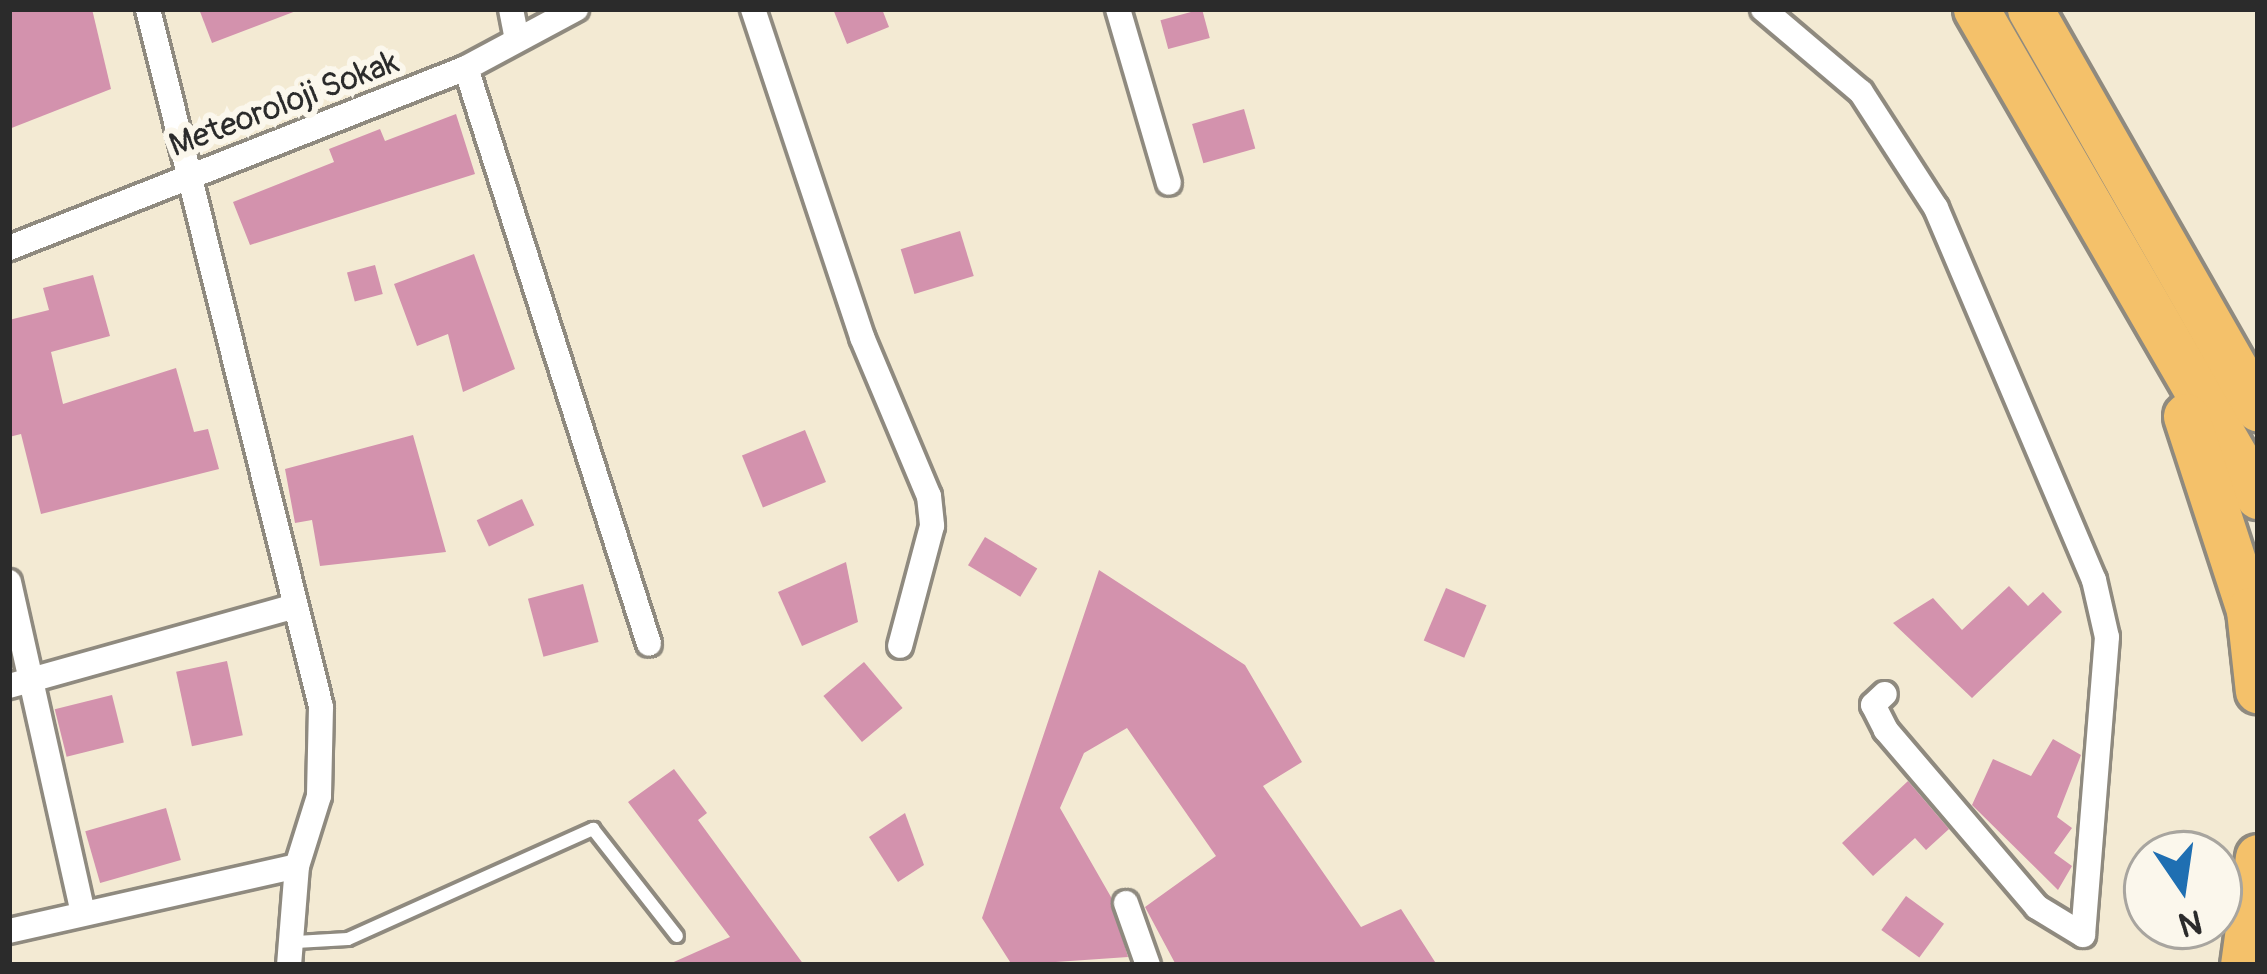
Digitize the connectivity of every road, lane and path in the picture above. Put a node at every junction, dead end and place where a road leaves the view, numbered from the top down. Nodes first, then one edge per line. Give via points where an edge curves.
1 (148, 9) edge
2 (576, 9) edge
3 (753, 9) edge
4 (1118, 9) edge
5 (1762, 9) edge
6 (1976, 9) edge
7 (2030, 9) edge
8 (513, 22) edge
9 (466, 68) junction
10 (190, 176) junction
11 (1169, 183) dead end
12 (2151, 219) junction
13 (9, 248) edge
14 (2120, 258) junction
15 (2258, 358) edge
16 (2258, 408) edge
17 (2258, 496) edge
18 (9, 582) edge
19 (295, 606) junction
20 (649, 644) dead end
21 (899, 646) dead end
22 (21, 683) edge
23 (2258, 691) edge
24 (1885, 694) dead end
25 (2258, 857) edge
26 (297, 866) junction
27 (1126, 903) dead end
28 (83, 912) junction
29 (9, 931) edge
30 (676, 936) dead end
31 (293, 953) edge
32 (1148, 965) edge
33 (2243, 965) edge

1 - 10 street
2 - 8 street, Meteoroloji Sokak
3 - 21 street via 862,338 929,496 932,526
4 - 11 street
5 - 24 street via 1861,92 1936,208 2094,580 2107,637 2083,934 2037,907 1886,730 1873,705
6 - 14 highway
7 - 12 highway
8 - 9 street, Meteoroloji Sokak
9 - 10 street, Meteoroloji Sokak
9 - 20 street
10 - 13 street, Meteoroloji Sokak
10 - 19 street
12 - 15 highway
12 - 16 highway
14 - 17 highway
14 - 23 highway via 2201,454 2249,610
18 - 22 street
19 - 22 street
19 - 26 street via 322,751
22 - 28 street
25 - 33 highway
26 - 28 street
26 - 31 street
27 - 32 street
28 - 29 street
30 - 31 lane via 593,829 348,938

